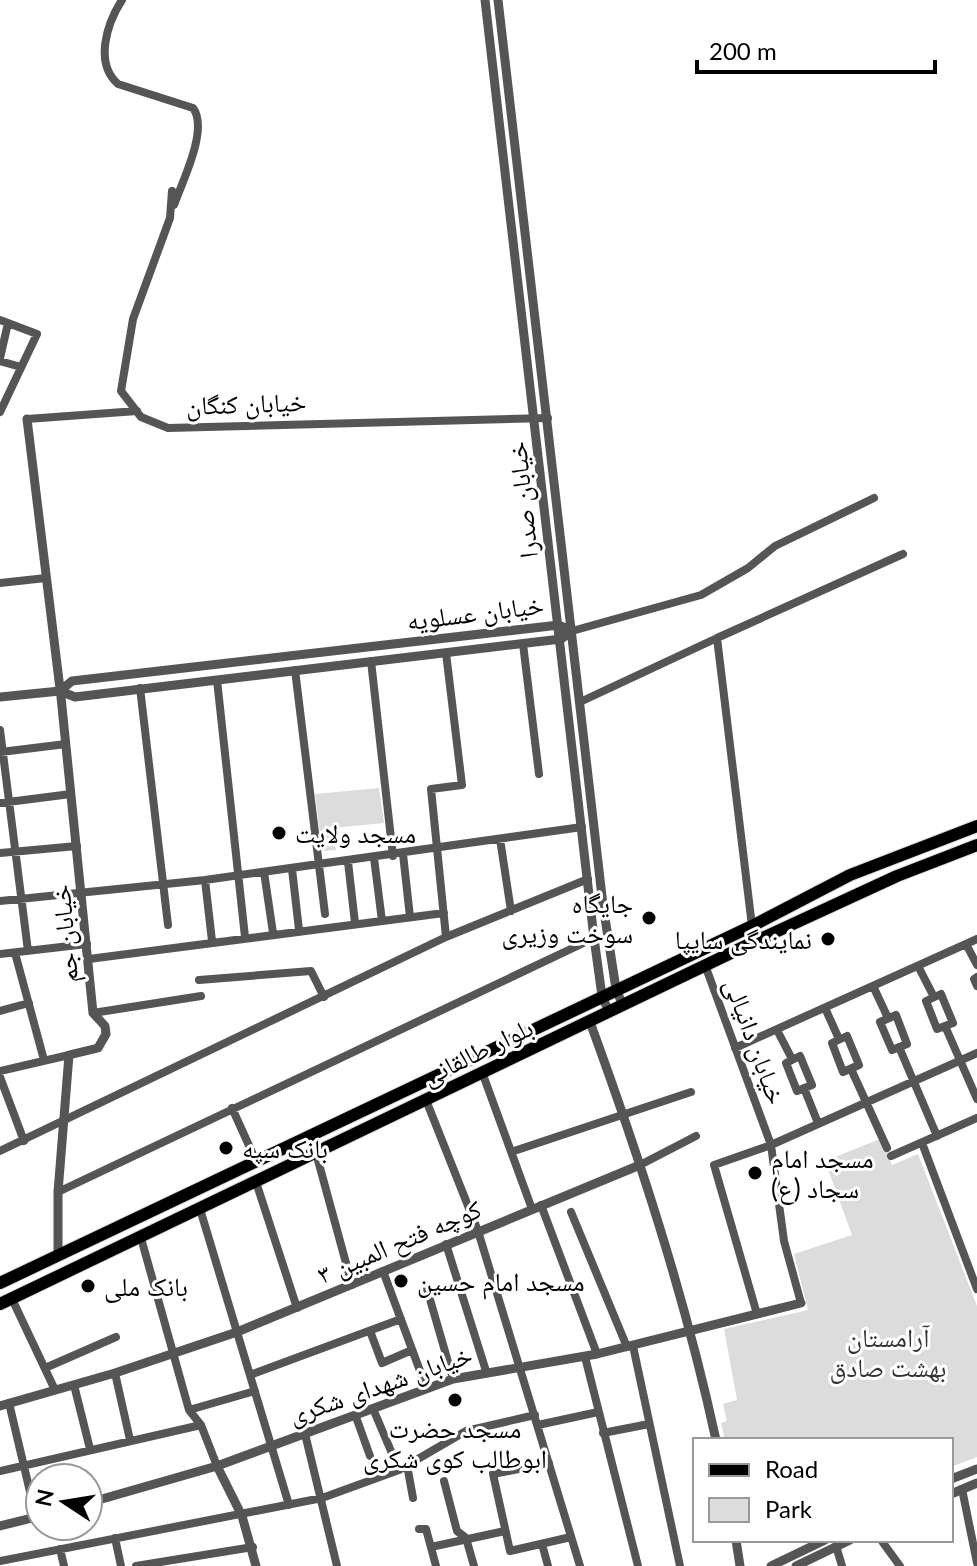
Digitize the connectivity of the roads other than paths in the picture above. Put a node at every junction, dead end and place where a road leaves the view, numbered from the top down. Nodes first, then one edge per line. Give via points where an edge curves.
1 (122, 0) edge
2 (485, 0) edge
3 (498, 0) edge
4 (513, 124) junction
5 (500, 126) junction
6 (172, 191) dead end
7 (170, 218) junction
8 (526, 233) junction
9 (513, 235) junction
10 (4, 322) edge
11 (0, 360) edge
12 (21, 367) junction
13 (137, 411) junction
14 (0, 412) edge
15 (535, 417) junction
16 (548, 418) junction
17 (27, 419) joint
18 (874, 498) dead end
19 (903, 554) dead end
20 (46, 578) junction
21 (0, 583) edge
22 (559, 625) junction
23 (572, 631) junction
24 (717, 638) junction
25 (561, 639) junction
26 (523, 644) junction
27 (446, 653) junction
28 (371, 661) junction
29 (295, 670) junction
30 (217, 680) junction
31 (140, 688) junction
32 (60, 691) junction
33 (0, 697) edge
34 (580, 702) junction
35 (0, 730) edge
36 (66, 744) junction
37 (2, 752) edge
38 (539, 774) dead end
39 (590, 784) junction
40 (577, 786) junction
41 (71, 794) junction
42 (5, 802) edge
43 (977, 826) edge
44 (582, 827) junction
45 (500, 839) junction
46 (977, 845) edge
47 (77, 846) junction
48 (437, 848) junction
49 (16, 851) junction
50 (0, 853) edge
51 (398, 855) junction
52 (374, 858) junction
53 (348, 862) junction
54 (318, 865) junction
55 (292, 869) junction
56 (264, 872) junction
57 (237, 875) junction
58 (588, 879) junction
59 (205, 880) junction
60 (163, 885) junction
61 (82, 894) junction
62 (21, 898) junction
63 (0, 901) edge
64 (603, 905) junction
65 (591, 908) junction
66 (511, 911) junction
67 (444, 913) junction
68 (325, 914) dead end
69 (410, 917) junction
70 (382, 921) junction
71 (355, 923) junction
72 (168, 925) dead end
73 (752, 926) junction
74 (299, 930) junction
75 (273, 933) junction
76 (245, 937) junction
77 (446, 937) junction
78 (594, 938) junction
79 (977, 939) edge
80 (212, 941) junction
81 (87, 944) junction
82 (966, 944) junction
83 (28, 951) junction
84 (15, 953) junction
85 (0, 954) edge
86 (89, 959) junction
87 (705, 965) junction
88 (977, 965) edge
89 (918, 966) junction
90 (977, 977) edge
91 (199, 980) dead end
92 (873, 986) junction
93 (977, 986) edge
94 (616, 989) junction
95 (201, 996) dead end
96 (602, 996) junction
97 (324, 997) junction
98 (934, 997) junction
99 (29, 1003) junction
100 (623, 1006) junction
101 (825, 1008) junction
102 (0, 1011) edge
103 (609, 1012) junction
104 (93, 1013) junction
105 (888, 1018) junction
106 (590, 1022) junction
107 (945, 1026) junction
108 (777, 1030) junction
109 (839, 1039) junction
110 (899, 1047) junction
111 (735, 1048) junction
112 (977, 1053) edge
113 (69, 1055) junction
114 (792, 1059) junction
115 (44, 1060) junction
116 (961, 1060) junction
117 (851, 1069) junction
118 (482, 1072) junction
119 (0, 1074) edge
120 (913, 1081) junction
121 (419, 1084) junction
122 (804, 1088) junction
123 (691, 1092) dead end
124 (977, 1099) edge
125 (426, 1100) junction
126 (866, 1101) junction
127 (232, 1108) junction
128 (623, 1114) junction
129 (977, 1118) edge
130 (818, 1123) junction
131 (61, 1124) junction
132 (696, 1136) dead end
133 (937, 1136) junction
134 (24, 1141) junction
135 (922, 1143) junction
136 (771, 1145) junction
137 (0, 1151) edge
138 (511, 1152) junction
139 (316, 1153) junction
140 (256, 1161) junction
141 (640, 1165) junction
142 (256, 1182) junction
143 (58, 1192) junction
144 (537, 1207) junction
145 (200, 1209) junction
146 (571, 1212) dead end
147 (478, 1231) junction
148 (141, 1238) junction
149 (446, 1244) junction
150 (58, 1256) junction
151 (383, 1271) junction
152 (0, 1283) edge
153 (976, 1284) edge
154 (352, 1285) junction
155 (427, 1289) dead end
156 (3, 1303) edge
157 (801, 1303) joint
158 (297, 1308) junction
159 (757, 1314) junction
160 (401, 1319) junction
161 (692, 1330) junction
162 (370, 1331) junction
163 (237, 1332) junction
164 (116, 1337) dead end
165 (630, 1346) junction
166 (412, 1350) junction
167 (174, 1354) junction
168 (597, 1354) junction
169 (585, 1357) junction
170 (521, 1367) junction
171 (45, 1368) junction
172 (486, 1371) junction
173 (115, 1373) junction
174 (250, 1375) junction
175 (453, 1379) junction
176 (74, 1385) junction
177 (426, 1387) junction
178 (55, 1390) junction
179 (255, 1391) junction
180 (5, 1405) edge
181 (189, 1410) junction
182 (374, 1411) junction
183 (598, 1412) junction
184 (356, 1417) junction
185 (536, 1420) junction
186 (649, 1424) junction
187 (201, 1425) junction
188 (603, 1433) junction
189 (305, 1434) junction
190 (716, 1438) edge
191 (130, 1440) junction
192 (272, 1443) junction
193 (90, 1449) junction
194 (370, 1456) dead end
195 (24, 1462) edge
196 (37, 1462) edge
197 (549, 1463) junction
198 (24, 1465) edge
199 (217, 1466) junction
200 (403, 1468) junction
201 (977, 1469) edge
202 (0, 1471) edge
203 (953, 1478) edge
204 (444, 1481) dead end
205 (977, 1483) edge
206 (962, 1489) junction
207 (953, 1493) edge
208 (104, 1498) edge
209 (322, 1498) junction
210 (413, 1498) dead end
211 (289, 1505) junction
212 (242, 1516) junction
213 (24, 1520) edge
214 (0, 1526) edge
215 (419, 1529) dead end
216 (505, 1531) junction
217 (571, 1537) junction
218 (115, 1538) junction
219 (466, 1538) junction
220 (736, 1542) edge
221 (821, 1542) edge
222 (845, 1542) edge
223 (882, 1542) edge
224 (542, 1544) junction
225 (836, 1546) junction
226 (253, 1547) junction
227 (431, 1547) junction
228 (60, 1549) junction
229 (976, 1558) edge
230 (6, 1562) edge
231 (183, 1562) edge
232 (64, 1566) edge
233 (121, 1566) edge
234 (136, 1566) edge
235 (256, 1566) edge
236 (337, 1566) edge
237 (436, 1566) edge
238 (474, 1566) edge
239 (548, 1566) edge
240 (580, 1566) edge
241 (638, 1566) edge
242 (680, 1566) edge
243 (740, 1566) edge
244 (771, 1566) edge
245 (796, 1566) edge
246 (842, 1566) edge
247 (900, 1566) edge

1 - 7 street via 107,36 110,77 193,108 198,115 199,133
2 - 5 street, خیابان صدرا
3 - 4 street, خیابان صدرا
4 - 5 street
4 - 8 street, خیابان صدرا
5 - 9 street, خیابان صدرا
6 - 7 street
7 - 13 street via 133,319 123,373 121,391
8 - 9 street
8 - 16 street, خیابان صدرا
9 - 15 street, خیابان صدرا
10 - 11 street
10 - 12 street via 37,334
11 - 12 street
12 - 14 street
13 - 15 street, خیابان کنگان via 168,428
13 - 17 street
15 - 16 street, خیابان کنگان
15 - 22 street, خیابان صدرا
16 - 23 street, خیابان صدرا
17 - 20 street
18 - 23 street via 775,546 701,595
19 - 24 street
20 - 21 street
20 - 32 street, خیابان جم
22 - 23 street, خیابان عسلویه
22 - 25 street, خیابان صدرا
22 - 32 street, خیابان عسلویه via 72,681
23 - 25 street, خیابان عسلویه
23 - 34 street, خیابان صدرا
24 - 34 street
24 - 73 street
25 - 26 street, خیابان عسلویه
25 - 40 street, خیابان صدرا
26 - 27 street, خیابان عسلویه
26 - 38 street
27 - 28 street, خیابان عسلویه
27 - 48 street via 462,785 431,789
28 - 29 street, خیابان عسلویه
28 - 51 street
29 - 30 street, خیابان عسلویه
29 - 54 street
30 - 31 street, خیابان عسلویه
30 - 57 street
31 - 32 street, خیابان عسلویه via 75,697
31 - 60 street
32 - 33 street, خیابان عسلویه
32 - 36 street, خیابان جم
34 - 39 street, خیابان صدرا
35 - 37 street
36 - 37 street
36 - 41 street, خیابان جم
37 - 42 street
39 - 40 street
39 - 64 street, خیابان صدرا
40 - 44 street, خیابان صدرا
41 - 42 street
41 - 47 street, خیابان جم
42 - 49 street
43 - 73 main road, بلوار طالقانی via 850,875
44 - 45 street
44 - 58 street, خیابان صدرا
45 - 48 street
45 - 66 street
46 - 87 main road, بلوار طالقانی
47 - 49 street
47 - 61 street, خیابان جم
48 - 51 street
48 - 67 street
49 - 50 street
49 - 62 street
51 - 52 street
51 - 69 street
52 - 53 street
52 - 70 street
53 - 54 street
53 - 71 street
54 - 55 street
54 - 68 street
55 - 56 street
55 - 74 street
56 - 57 street
56 - 75 street
57 - 59 street
57 - 76 street
58 - 65 street, خیابان صدرا
58 - 66 street
59 - 60 street
59 - 80 street
60 - 61 street
60 - 72 street
61 - 62 street
61 - 81 street, خیابان جم
62 - 63 street
62 - 83 street
64 - 65 street
64 - 94 street, خیابان صدرا
65 - 78 street, خیابان صدرا
66 - 77 street
67 - 69 street
67 - 77 street
69 - 70 street
70 - 71 street
71 - 74 street
73 - 94 main road, بلوار طالقانی
74 - 75 street
75 - 76 street
76 - 80 street
77 - 97 street
78 - 96 street, خیابان صدرا
78 - 127 street
79 - 82 street
80 - 86 street
81 - 83 street
81 - 86 street, خیابان جم
82 - 88 street
82 - 89 street
83 - 84 street
84 - 85 street
84 - 99 street
86 - 104 street, خیابان جم
87 - 100 main road, بلوار طالقانی
87 - 111 street, خیابان دانیالی
89 - 92 street
89 - 98 street
90 - 93 street
91 - 97 street via 311,971
92 - 101 street
92 - 105 street
94 - 96 main road, بلوار طالقانی
94 - 100 street, خیابان صدرا
95 - 104 street
96 - 103 street, خیابان صدرا
96 - 121 main road, بلوار طالقانی
97 - 131 street
98 - 107 street via 941,994 953,1023
98 - 107 street via 926,1001 937,1029
99 - 102 street
99 - 115 street
100 - 103 main road, بلوار طالقانی
101 - 108 street
101 - 109 street
103 - 106 main road, بلوار طالقانی
104 - 113 street, خیابان جم via 105,1026 105,1041
105 - 110 street via 880,1022 892,1050
105 - 110 street via 896,1015 907,1044
106 - 118 main road, بلوار طالقانی
106 - 128 street
107 - 116 street
108 - 111 street
108 - 114 street
109 - 117 street via 832,1043 843,1072
109 - 117 street via 847,1036 859,1065
110 - 120 street
111 - 136 street, خیابان دانیالی
112 - 116 street
113 - 115 street
113 - 131 street
114 - 122 street via 786,1063 797,1091
114 - 122 street via 800,1056 812,1085
115 - 119 street
116 - 120 street
116 - 124 street
117 - 126 street
118 - 125 main road, بلوار طالقانی
118 - 138 street
119 - 134 street
120 - 126 street
120 - 133 street
121 - 125 main road
121 - 140 main road, بلوار طالقانی
122 - 130 street
123 - 128 street
125 - 139 main road, بلوار طالقانی
125 - 147 street
126 - 130 street
126 - 135 street via 889,1152
127 - 140 street
127 - 143 street
128 - 138 street
128 - 141 street
129 - 133 street
130 - 136 street
131 - 134 street
131 - 143 street
132 - 141 street
133 - 135 street
134 - 137 street
135 - 153 street
136 - 157 street, خیابان دانیالی via 784,1241
136 - 159 street via 714,1165
138 - 144 street
139 - 142 main road, بلوار طالقانی
139 - 154 street
140 - 150 main road, بلوار طالقانی
141 - 144 street, کوچه فتح المبین ۳
141 - 161 street
142 - 145 main road, بلوار طالقانی
142 - 158 street
143 - 150 street
144 - 147 street, کوچه فتح المبین ۳
144 - 168 street
145 - 148 main road, بلوار طالقانی
145 - 163 street
146 - 165 street
147 - 149 street, کوچه فتح المبین ۳
147 - 170 street
148 - 156 main road, بلوار طالقانی
148 - 167 street
149 - 151 street, کوچه فتح المبین ۳
149 - 172 street
150 - 152 main road, بلوار طالقانی
151 - 154 street, کوچه فتح المبین ۳
151 - 160 street
154 - 158 street, کوچه فتح المبین ۳
155 - 175 street
156 - 171 street
157 - 159 street, خیابان دانیالی
158 - 163 street, کوچه فتح المبین ۳
159 - 161 street, خیابان دانیالی
160 - 162 street
160 - 166 street
161 - 165 street, خیابان شهدای شکری
161 - 190 street
162 - 166 street via 382,1363
162 - 174 street
163 - 167 street, کوچه فتح المبین ۳
163 - 174 street
164 - 171 street
165 - 168 street, خیابان شهدای شکری
165 - 186 street
166 - 177 street
167 - 173 street, کوچه فتح المبین ۳
167 - 181 street
168 - 169 street, خیابان شهدای شکری
169 - 170 street, خیابان شهدای شکری
169 - 183 street
170 - 172 street, خیابان شهدای شکری
170 - 185 street
171 - 178 street
172 - 175 street, خیابان شهدای شکری
173 - 176 street, کوچه فتح المبین ۳
173 - 191 street
174 - 179 street
175 - 177 street, خیابان شهدای شکری
176 - 178 street, کوچه فتح المبین ۳
176 - 193 street
177 - 182 street, خیابان شهدای شکری
178 - 180 street, کوچه فتح المبین ۳
179 - 181 street
179 - 192 street
180 - 195 street
181 - 187 street
182 - 184 street, خیابان شهدای شکری
182 - 200 street
183 - 185 street
183 - 188 street
184 - 189 street, خیابان شهدای شکری
184 - 194 street
185 - 197 street
185 - 200 street via 466,1431
186 - 188 street
186 - 242 street
187 - 191 street
187 - 199 street
188 - 241 street
189 - 192 street, خیابان شهدای شکری
189 - 209 street
191 - 193 street
192 - 199 street, خیابان شهدای شکری
192 - 211 street
193 - 196 street
197 - 216 street via 493,1474
197 - 217 street
198 - 202 street
199 - 208 street, خیابان شهدای شکری
199 - 212 street
200 - 209 street
200 - 210 street
201 - 203 street
204 - 219 street via 457,1531
205 - 206 street
206 - 207 street
206 - 229 street
209 - 211 street
209 - 236 street
211 - 212 street
212 - 218 street
212 - 226 street
213 - 214 street
215 - 227 street via 426,1529
216 - 219 street
216 - 224 street via 510,1551
217 - 224 street
217 - 240 street
218 - 228 street
218 - 233 street
219 - 227 street
219 - 238 street
220 - 243 street
221 - 244 street
222 - 225 street
223 - 247 street
224 - 239 street
225 - 245 street
225 - 246 street
226 - 231 street
226 - 235 street
227 - 237 street
228 - 230 street
228 - 232 street
231 - 234 street

